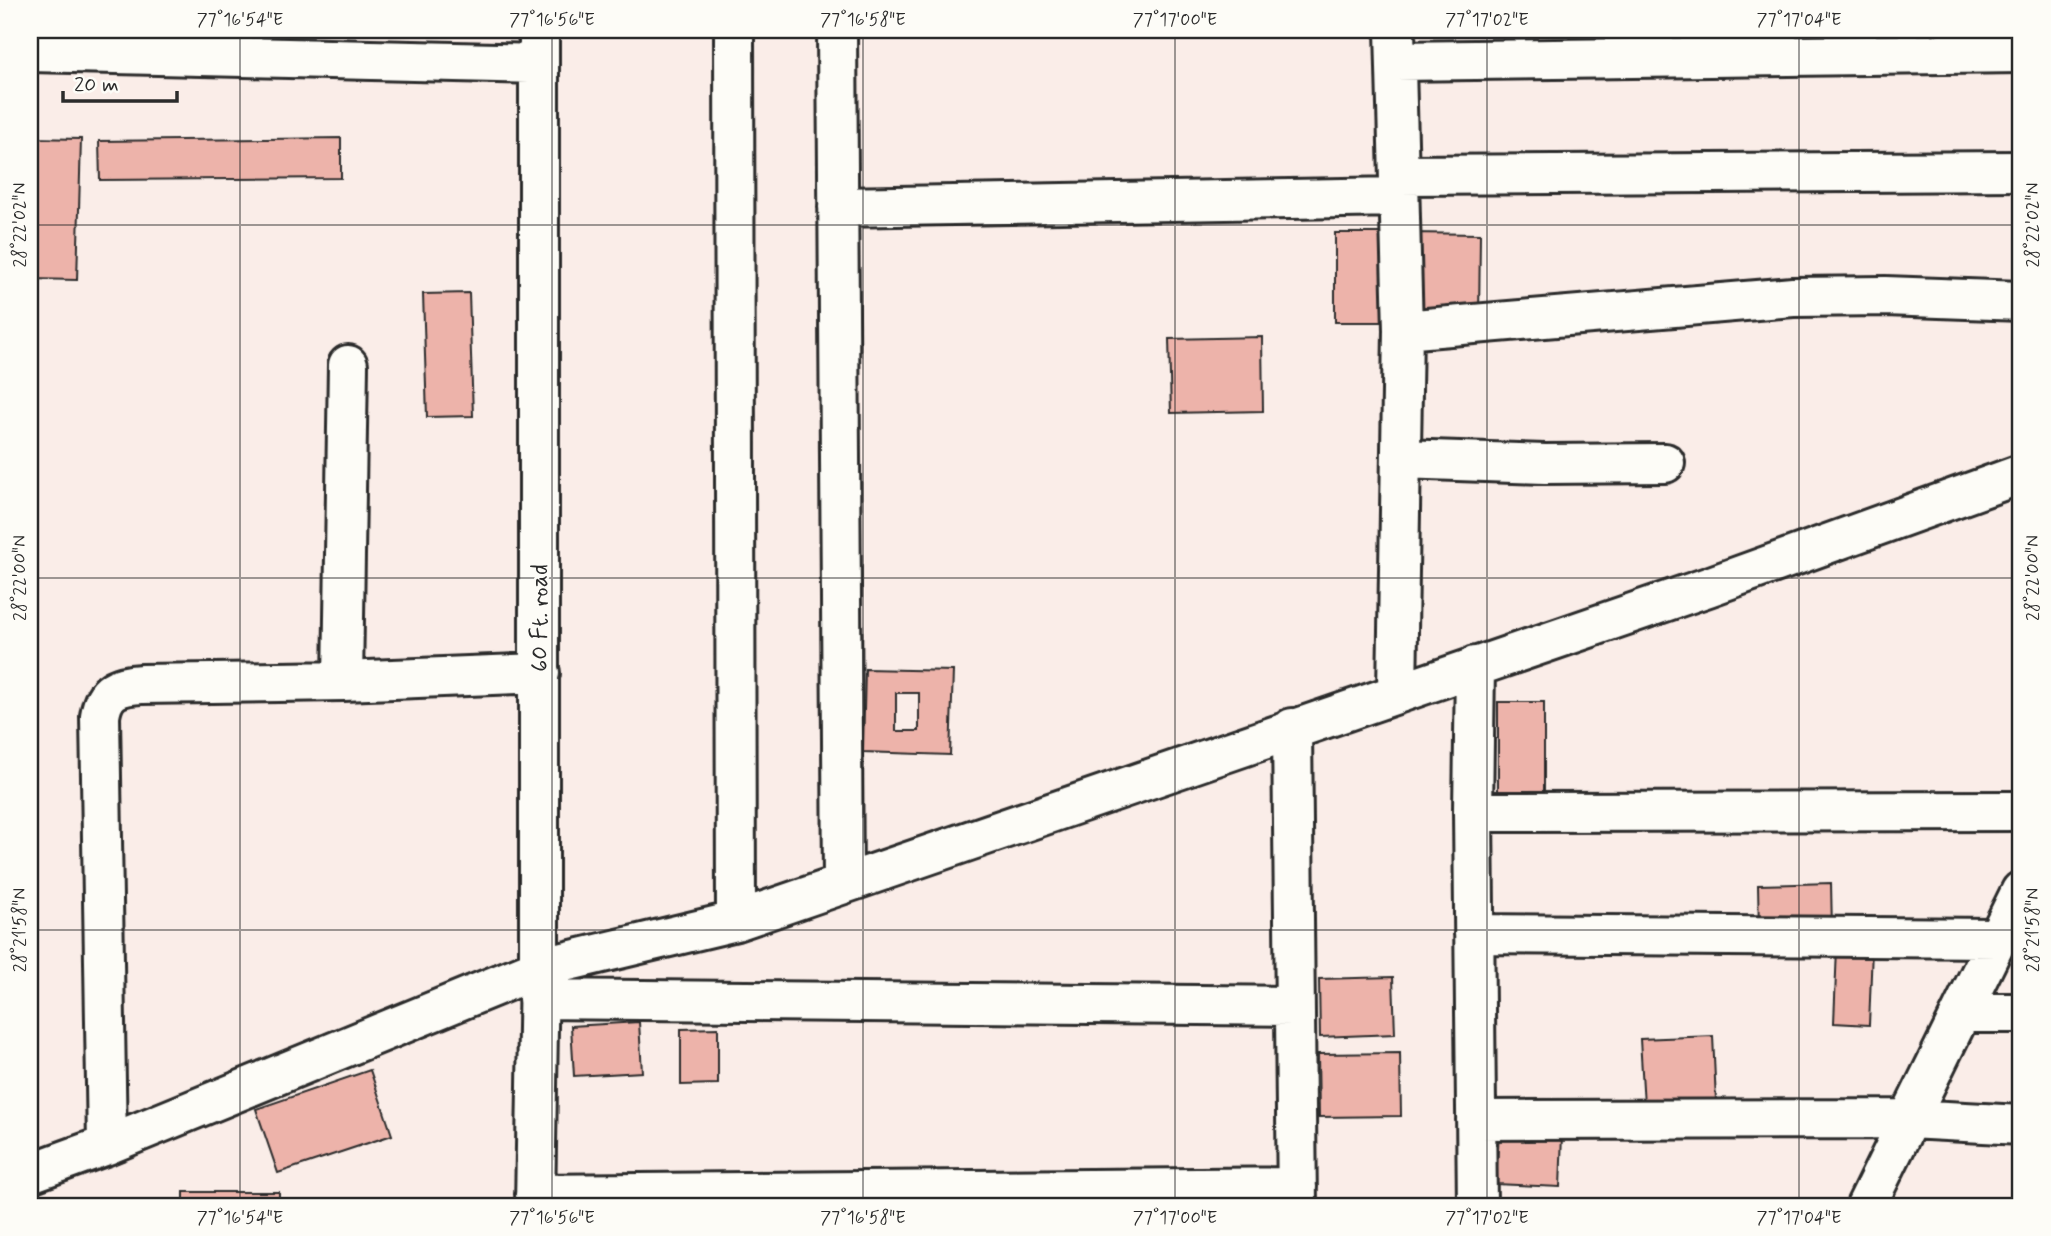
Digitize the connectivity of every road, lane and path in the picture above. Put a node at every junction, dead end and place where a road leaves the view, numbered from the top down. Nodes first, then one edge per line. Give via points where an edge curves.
1 (734, 30) edge
2 (837, 30) edge
3 (1763, 43) edge
4 (358, 45) edge
5 (1395, 46) edge
6 (538, 47) edge
7 (30, 52) edge
8 (2021, 53) edge
9 (2021, 171) edge
10 (1399, 186) junction
11 (838, 207) junction
12 (2021, 301) edge
13 (1403, 330) junction
14 (348, 365) dead end
15 (1401, 459) junction
16 (1665, 463) dead end
17 (2021, 474) edge
18 (1475, 666) junction
19 (540, 673) junction
20 (343, 681) junction
21 (1397, 692) junction
22 (1292, 728) junction
23 (2021, 811) edge
24 (1473, 812) junction
25 (843, 883) junction
26 (2021, 891) edge
27 (736, 921) junction
28 (1474, 934) junction
29 (1998, 938) junction
30 (538, 984) junction
31 (1294, 1006) junction
32 (1961, 1013) junction
33 (2021, 1013) edge
34 (1909, 1119) junction
35 (1476, 1120) junction
36 (2021, 1125) edge
37 (107, 1145) junction
38 (30, 1173) edge
39 (1297, 1197) edge
40 (535, 1200) edge
41 (1477, 1206) edge
42 (1866, 1206) edge

1 - 27 street
2 - 11 street
3 - 5 street
3 - 8 street
4 - 6 street
4 - 7 street
5 - 10 street
6 - 19 street, 60 Ft. road
9 - 10 street
10 - 11 street
10 - 13 street
11 - 25 street
12 - 13 street via 1793,298
13 - 15 street
14 - 20 street
15 - 16 street
15 - 21 street
17 - 18 street
18 - 21 street
18 - 24 street
19 - 20 street
19 - 30 street, 60 Ft. road
20 - 37 street via 122,685 101,705
21 - 22 street
22 - 25 street
22 - 31 street
23 - 24 street
24 - 28 street
25 - 27 street
26 - 29 street
27 - 30 street
28 - 29 street
28 - 35 street
29 - 32 street
30 - 31 street
30 - 37 street
30 - 40 street, 60 Ft. road
31 - 39 street
32 - 33 street
32 - 34 street
34 - 35 street
34 - 36 street
34 - 42 street
35 - 41 street
37 - 38 street
39 - 40 street

